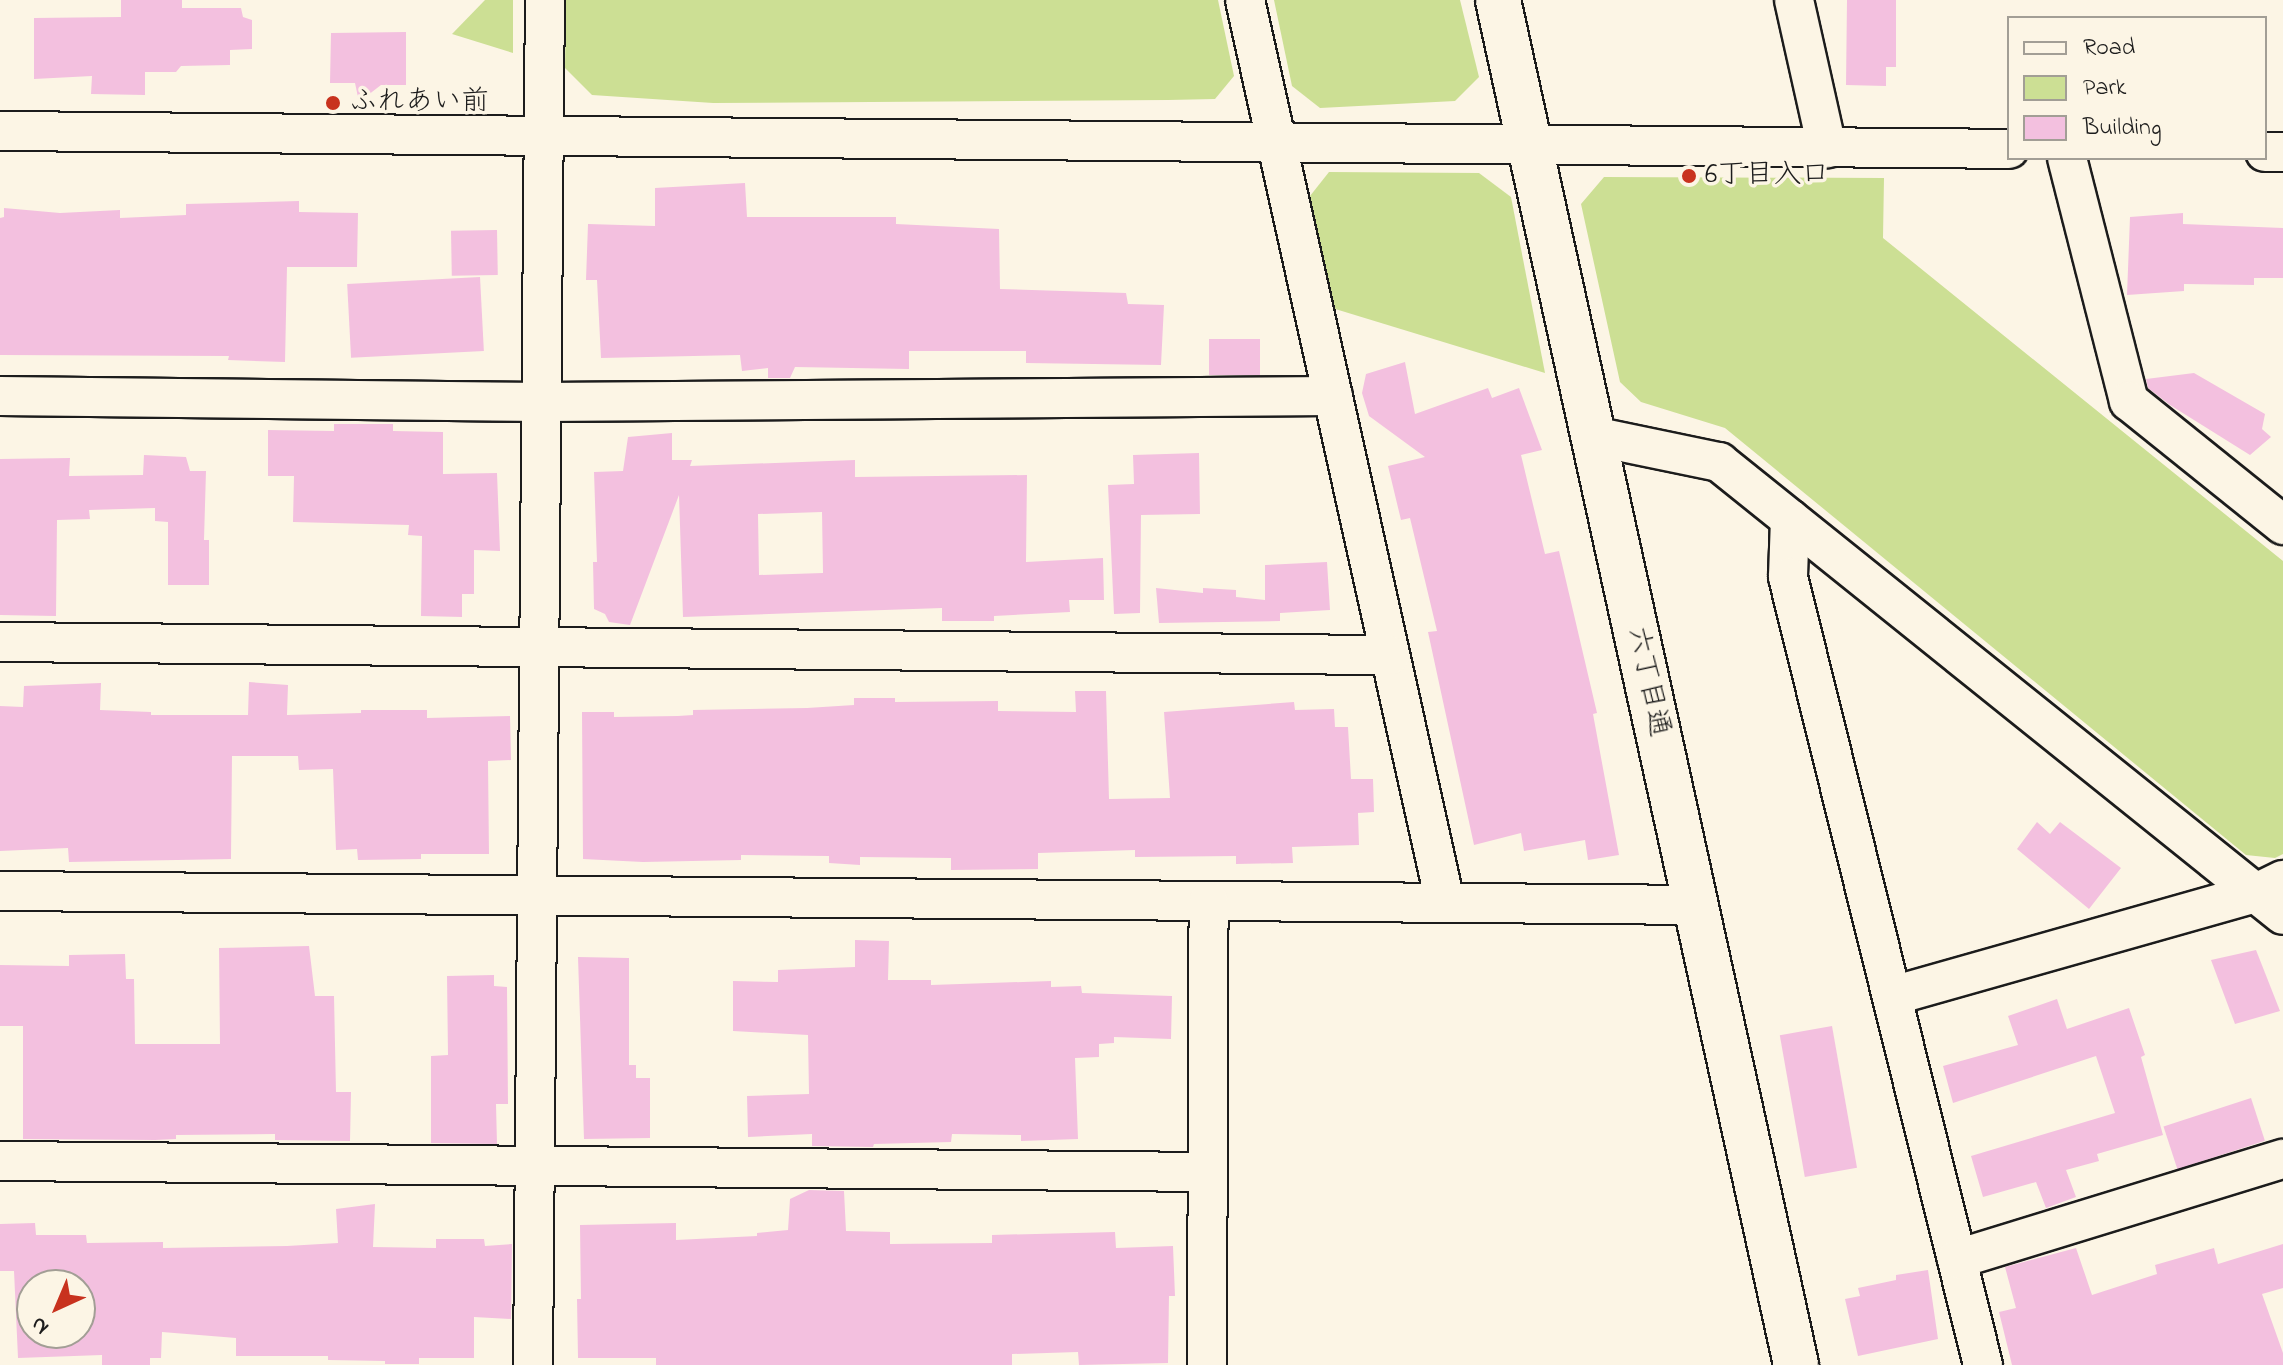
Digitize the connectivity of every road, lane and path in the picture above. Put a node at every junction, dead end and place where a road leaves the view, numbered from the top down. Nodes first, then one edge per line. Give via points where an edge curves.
1 (545, 0) edge
2 (1245, 0) edge
3 (1498, 0) edge
4 (1794, 0) edge
5 (0, 131) edge
6 (547, 136) junction
7 (1277, 143) junction
8 (1530, 145) junction
9 (1827, 148) junction
10 (2007, 149) edge
11 (2068, 160) edge
12 (0, 396) edge
13 (1333, 396) junction
14 (544, 402) junction
15 (1593, 436) junction
16 (1790, 519) junction
17 (2283, 525) edge
18 (0, 642) edge
19 (542, 645) junction
20 (1390, 655) junction
21 (0, 891) edge
22 (539, 895) junction
23 (2274, 896) edge
24 (1209, 901) junction
25 (1445, 902) junction
26 (1696, 905) junction
27 (1892, 996) junction
28 (2283, 1159) edge
29 (0, 1161) edge
30 (536, 1165) junction
31 (1208, 1172) junction
32 (1957, 1259) junction
33 (533, 1365) edge
34 (1207, 1365) edge
35 (1796, 1365) edge
36 (1983, 1365) edge

1 - 6 street
2 - 7 street
3 - 8 street, 六丁目通
4 - 9 street
5 - 6 street
6 - 7 street
6 - 14 street
7 - 8 street
7 - 13 street
8 - 9 street
8 - 15 street, 六丁目通
9 - 10 street
11 - 17 street via 2129,401
12 - 14 street
13 - 14 street
13 - 20 street
14 - 19 street
15 - 16 street via 1719,462
15 - 26 street, 六丁目通
16 - 23 street
16 - 27 street via 1788,577
18 - 19 street
19 - 20 street
19 - 22 street
20 - 25 street
21 - 22 street
22 - 24 street
22 - 30 street
23 - 27 street
24 - 25 street
24 - 31 street
25 - 26 street
26 - 35 street, 六丁目通
27 - 32 street
28 - 32 street
29 - 30 street
30 - 31 street
30 - 33 street
31 - 34 street
32 - 36 street

